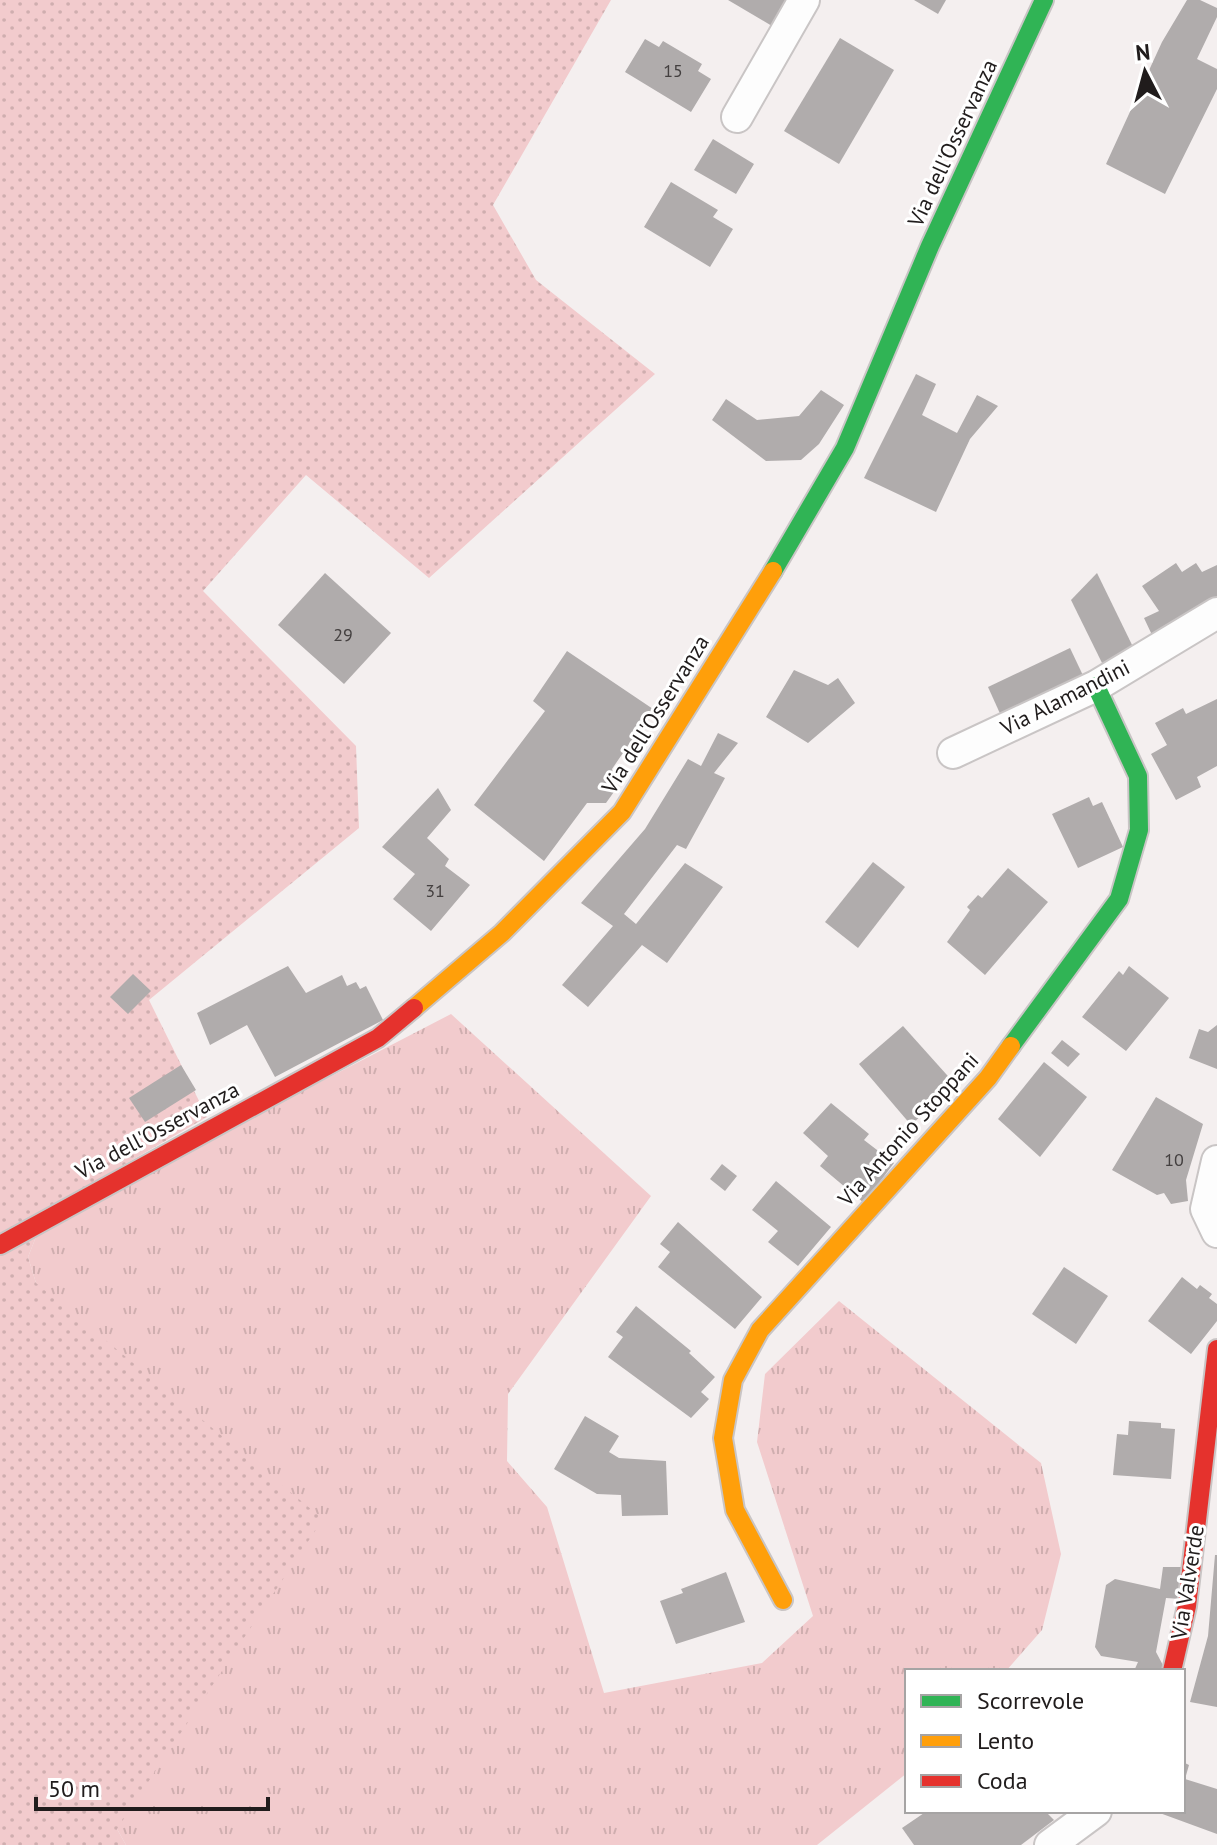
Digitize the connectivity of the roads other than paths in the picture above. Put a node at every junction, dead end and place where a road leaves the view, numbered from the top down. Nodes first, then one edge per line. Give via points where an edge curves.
1 (804, 0) edge
2 (1044, 0) edge
3 (737, 117) dead end
4 (1217, 613) edge
5 (1096, 686) junction
6 (953, 753) dead end
7 (1217, 1161) edge
8 (1217, 1232) edge
9 (0, 1245) edge
10 (1217, 1349) edge
11 (783, 1600) dead end
12 (1172, 1669) edge
13 (1093, 1813) edge
14 (1095, 1813) edge
15 (1050, 1845) edge
16 (1087, 1845) edge

1 - 3 street
2 - 9 street, Via dell'Osservanza via 930,246 845,448 622,812 502,933 378,1038
4 - 5 street, Via Alamandini
5 - 6 street, Via Alamandini
5 - 11 street, Via Antonio Stoppani via 1138,776 1139,830 1119,899 988,1078 760,1330 733,1380 723,1438 735,1510
7 - 8 street via 1206,1209
10 - 12 street, Via Valverde via 1187,1606
13 - 15 street
14 - 16 street

